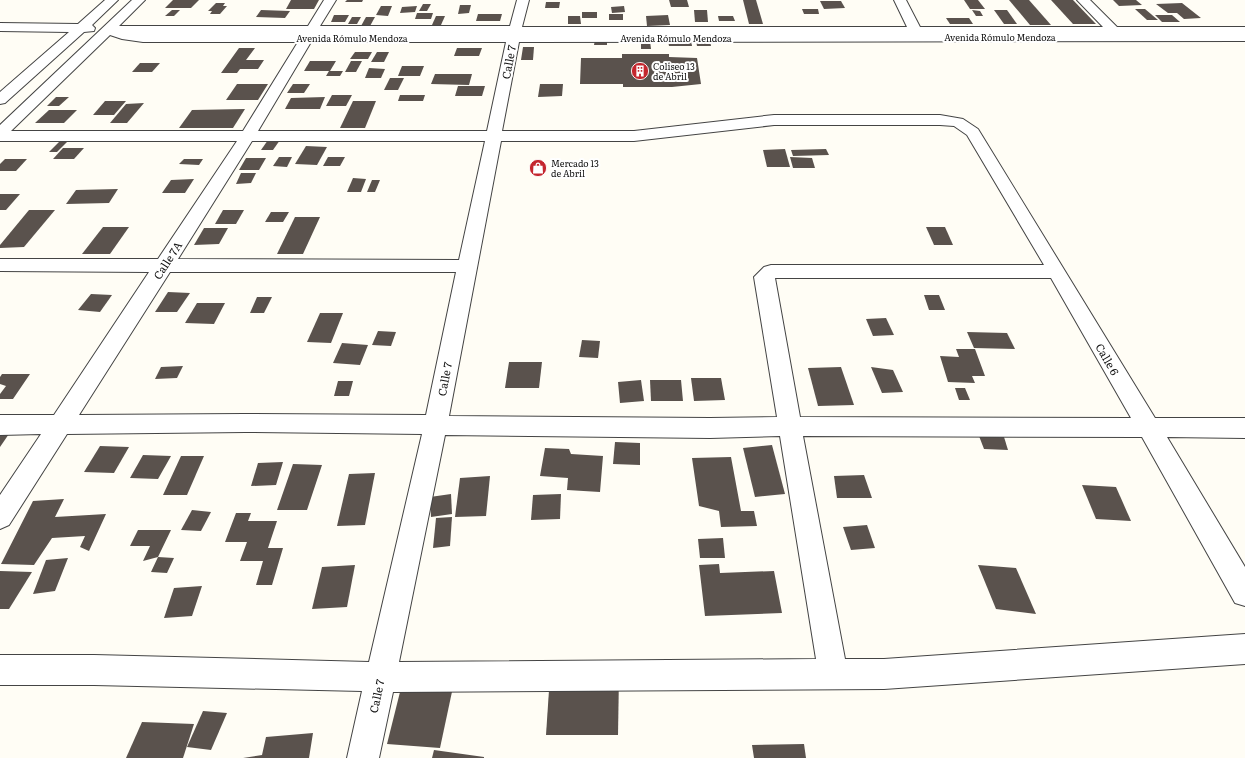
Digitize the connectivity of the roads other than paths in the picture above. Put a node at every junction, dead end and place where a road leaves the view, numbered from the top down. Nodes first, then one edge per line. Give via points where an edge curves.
1 (112, 0) edge
2 (139, 0) edge
3 (330, 0) edge
4 (522, 0) edge
5 (900, 0) edge
6 (1083, 0) edge
7 (0, 28) edge
8 (82, 28) junction
9 (109, 30) junction
10 (916, 31) junction
11 (1245, 31) edge
12 (308, 34) junction
13 (514, 34) junction
14 (1117, 34) junction
15 (1245, 37) edge
16 (0, 100) edge
17 (0, 133) edge
18 (0, 136) edge
19 (247, 136) junction
20 (493, 136) junction
21 (0, 265) edge
22 (163, 265) junction
23 (467, 266) junction
24 (1057, 271) junction
25 (435, 424) junction
26 (0, 425) edge
27 (59, 426) junction
28 (791, 426) junction
29 (1148, 427) junction
30 (1245, 428) edge
31 (0, 517) edge
32 (1245, 594) edge
33 (1245, 649) edge
34 (0, 670) edge
35 (833, 674) junction
36 (380, 677) junction
37 (363, 758) edge

1 - 8 street
2 - 9 street
3 - 12 street, Calle 7A
4 - 13 street, Calle 7
5 - 10 street
6 - 14 street
7 - 8 street, Avenida Rómulo Mendoza
8 - 9 street, Avenida Rómulo Mendoza
8 - 16 street
9 - 12 street, Avenida Rómulo Mendoza
9 - 17 street
10 - 13 street, Avenida Rómulo Mendoza
10 - 14 street, Avenida Rómulo Mendoza
11 - 14 street, Avenida Rómulo Mendoza
12 - 13 street, Avenida Rómulo Mendoza
12 - 19 street, Calle 7A
13 - 14 street, Avenida Rómulo Mendoza
13 - 20 street, Calle 7
14 - 15 street, Avenida Rómulo Mendoza
18 - 19 street
19 - 20 street
19 - 22 street, Calle 7A
20 - 23 street, Calle 7
20 - 24 street, Calle 6 via 634,136 774,120 958,122 973,132
21 - 22 street
22 - 23 street
22 - 27 street, Calle 7A
23 - 25 street, Calle 7
24 - 28 street via 771,272 764,277 765,288
24 - 29 street, Calle 6
25 - 27 street via 238,423
25 - 28 street via 710,428
25 - 36 street, Calle 7
26 - 27 street
27 - 31 street, Calle 7A
28 - 29 street
28 - 35 street
29 - 30 street
29 - 32 street, Calle 6
33 - 35 street via 884,674
34 - 36 street
35 - 36 street
36 - 37 street, Calle 7

